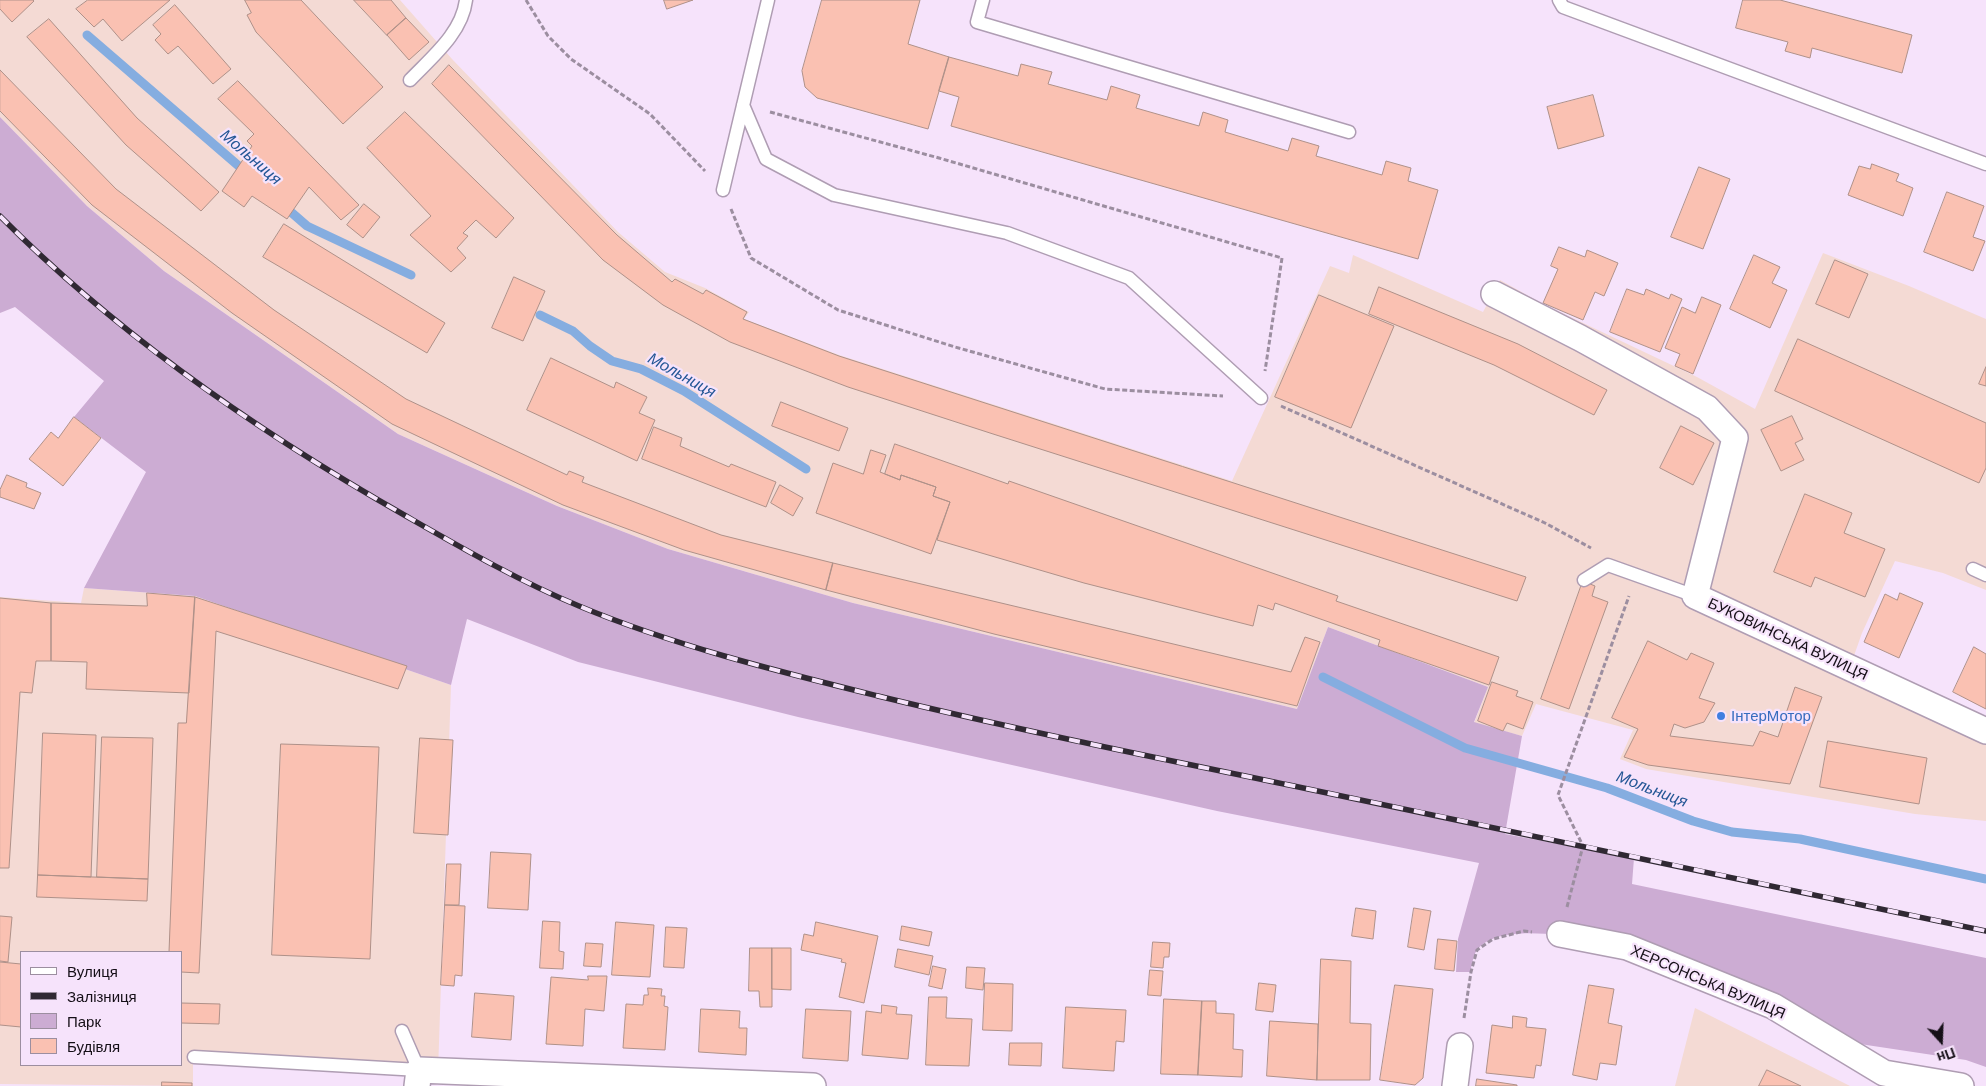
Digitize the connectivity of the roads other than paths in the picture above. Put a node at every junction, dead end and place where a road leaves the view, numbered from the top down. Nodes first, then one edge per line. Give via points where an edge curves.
1 (466, 0) edge
2 (768, 0) edge
3 (983, 0) edge
4 (1558, 0) edge
5 (410, 80) dead end
6 (743, 105) junction
7 (1349, 132) dead end
8 (1986, 164) edge
9 (723, 190) road end
10 (1494, 294) dead end
11 (1262, 398) road end
12 (1973, 569) dead end
13 (1986, 575) edge
14 (1584, 580) dead end
15 (1695, 596) junction
16 (1986, 731) edge
17 (1560, 934) road end
18 (402, 1030) dead end
19 (1460, 1046) road end
20 (194, 1057) dead end
21 (418, 1078) edge
22 (813, 1086) edge
23 (1455, 1086) edge
24 (1961, 1086) edge

1 - 5 lane via 464,14 452,35
2 - 6 lane
3 - 7 lane via 977,22
4 - 8 lane via 1563,6
6 - 9 lane
6 - 11 lane via 766,159 834,195 1007,233 1129,278
10 - 15 street, БУКОВИНСЬКА ВУЛИЦЯ via 1708,408 1735,438
12 - 13 lane
14 - 15 lane via 1608,565
15 - 16 street, БУКОВИНСЬКА ВУЛИЦЯ
17 - 24 street, ХЕРСОНСЬКА ВУЛИЦЯ via 1627,947 1773,1006 1884,1073
18 - 21 lane
19 - 23 street
20 - 21 lane
21 - 22 street

